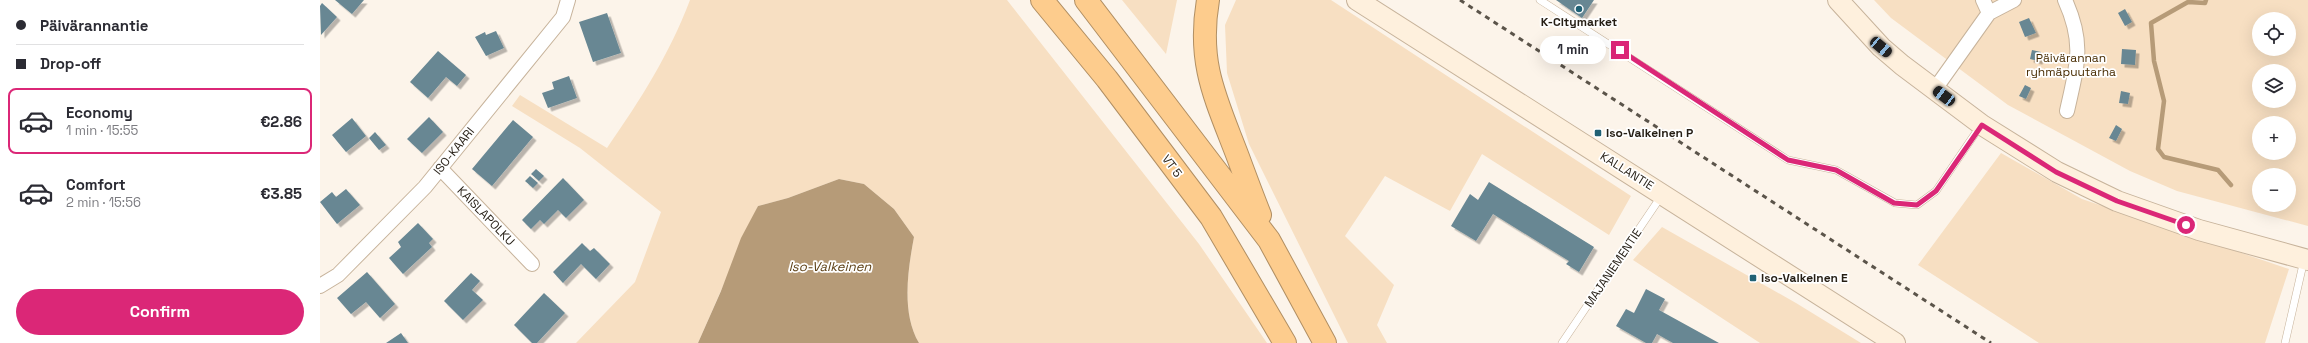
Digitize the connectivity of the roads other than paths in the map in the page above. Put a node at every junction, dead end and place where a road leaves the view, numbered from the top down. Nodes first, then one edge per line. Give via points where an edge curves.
1 (568, 0) edge
2 (1042, 0) edge
3 (1086, 0) edge
4 (1208, 0) edge
5 (1358, 0) edge
6 (1540, 0) edge
7 (1838, 0) edge
8 (1983, 0) edge
9 (2014, 0) edge
10 (2065, 0) edge
11 (1989, 13) junction
12 (1935, 89) junction
13 (2067, 111) dead end
14 (1982, 125) junction
15 (440, 168) junction
16 (1663, 194) junction
17 (1269, 240) junction
18 (2306, 260) edge
19 (532, 264) dead end
20 (320, 286) edge
21 (1285, 343) edge
22 (1325, 343) edge
23 (1562, 343) edge
24 (1895, 343) edge
25 (2284, 343) edge

1 - 15 street, ISO-KAARI via 563,17
2 - 21 highway, VT 5 via 1107,79 1211,218
3 - 17 highway
4 - 17 highway via 1204,33 1210,84
5 - 16 main road, KALLANTIE
6 - 14 lane via 1788,160 1836,170 1894,203 1917,205 1936,191
7 - 12 main road via 1881,47
8 - 11 street
9 - 11 street
10 - 13 street via 2078,35 2077,65
11 - 12 street
12 - 14 main road
14 - 18 main road via 2056,172 2117,201 2199,230
15 - 19 street, KAISLAPOLKU
15 - 20 street, ISO-KAARI via 425,187 338,275
16 - 23 lane, MAJANIEMENTIE
16 - 24 main road, KALLANTIE
17 - 22 highway
18 - 25 lane

